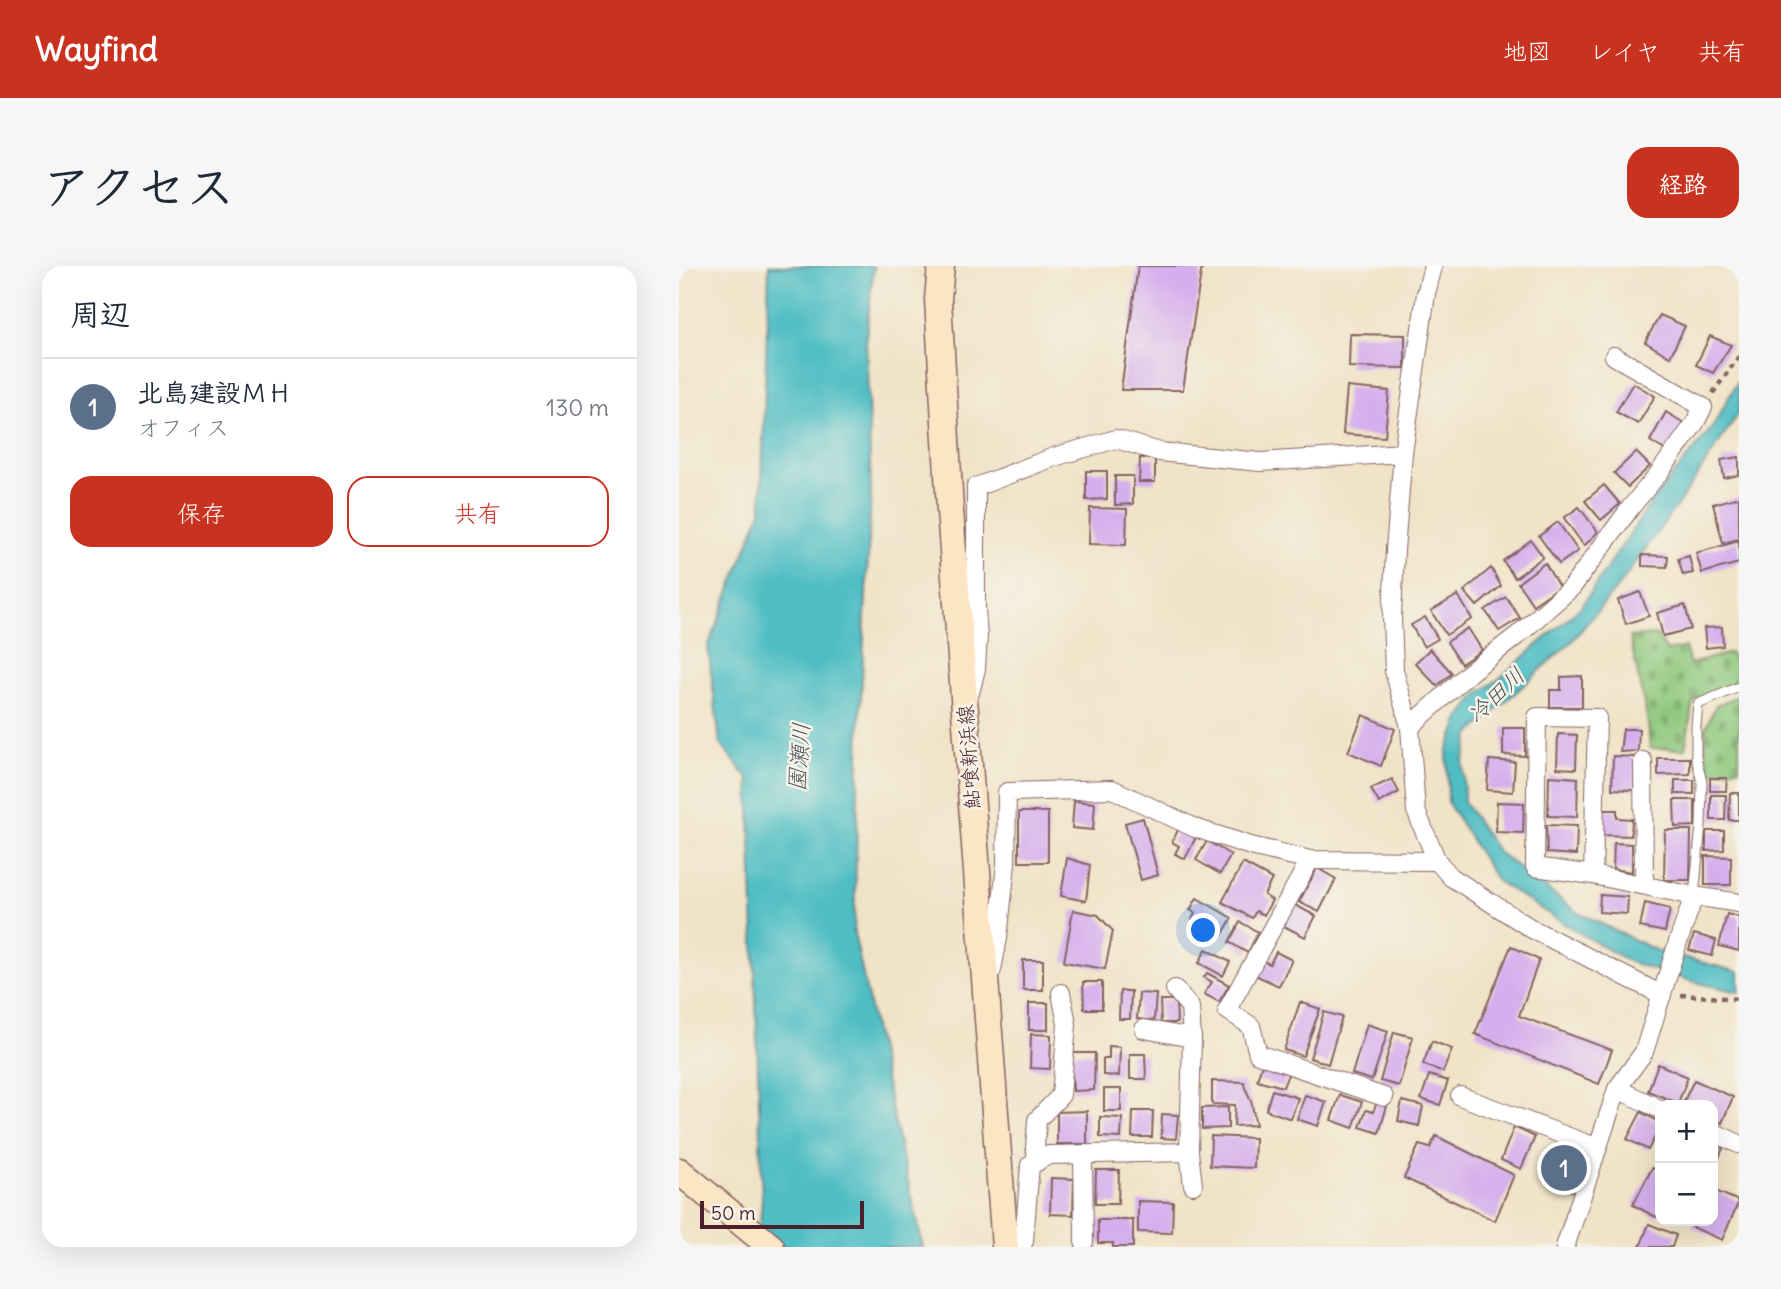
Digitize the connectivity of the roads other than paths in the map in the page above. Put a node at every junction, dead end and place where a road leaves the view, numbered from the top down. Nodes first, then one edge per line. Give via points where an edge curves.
1 (941, 266) edge
2 (947, 266) edge
3 (1433, 266) edge
4 (938, 299) junction
5 (1614, 356) dead end
6 (1403, 453) junction
7 (1739, 687) edge
8 (965, 713) junction
9 (1411, 727) junction
10 (1643, 761) dead end
11 (1310, 860) junction
12 (1437, 862) junction
13 (1593, 875) junction
14 (1644, 885) junction
15 (1694, 896) junction
16 (1739, 903) edge
17 (1175, 989) dead end
18 (1663, 991) junction
19 (1061, 993) dead end
20 (987, 997) junction
21 (1144, 1029) dead end
22 (1192, 1038) junction
23 (1617, 1089) junction
24 (1460, 1096) dead end
25 (1384, 1097) dead end
26 (1655, 1107) edge
27 (1718, 1134) edge
28 (1739, 1144) edge
29 (1598, 1148) junction
30 (1189, 1152) junction
31 (1083, 1154) junction
32 (1037, 1161) junction
33 (679, 1171) edge
34 (1193, 1185) dead end
35 (1084, 1242) dead end
36 (771, 1247) edge
37 (1005, 1247) edge
38 (1021, 1247) edge
39 (1565, 1247) edge

1 - 4 main road, 鮎喰新浜線
2 - 4 street
3 - 6 street
4 - 8 main road, 鮎喰新浜線
5 - 9 street via 1703,407 1695,423 1572,587
6 - 8 street via 1260,462 1160,452 1116,439 976,487 978,636
6 - 9 street via 1395,550 1394,671
7 - 15 lane via 1698,704 1696,758 1702,804
8 - 20 main road, 鮎喰新浜線
9 - 12 street via 1416,811
10 - 14 street
11 - 12 street
11 - 20 street via 1195,828 1112,789 1007,792 1006,864
11 - 25 street via 1227,1010 1251,1026 1258,1054
12 - 18 street via 1451,877 1532,929
13 - 13 street via 1535,867 1537,717 1597,718
13 - 14 street
14 - 15 street
15 - 16 street
15 - 18 street
17 - 22 street via 1190,1007
18 - 23 street via 1644,1052
19 - 32 street via 1067,1024 1061,1095 1037,1120
20 - 37 main road, 鮎喰新浜線
21 - 22 street
22 - 30 street
23 - 26 street
23 - 29 street
24 - 29 street
27 - 28 street
29 - 39 street
30 - 31 street
30 - 34 street
31 - 32 street via 1049,1155
31 - 35 street
32 - 38 street via 1030,1165
33 - 36 main road

